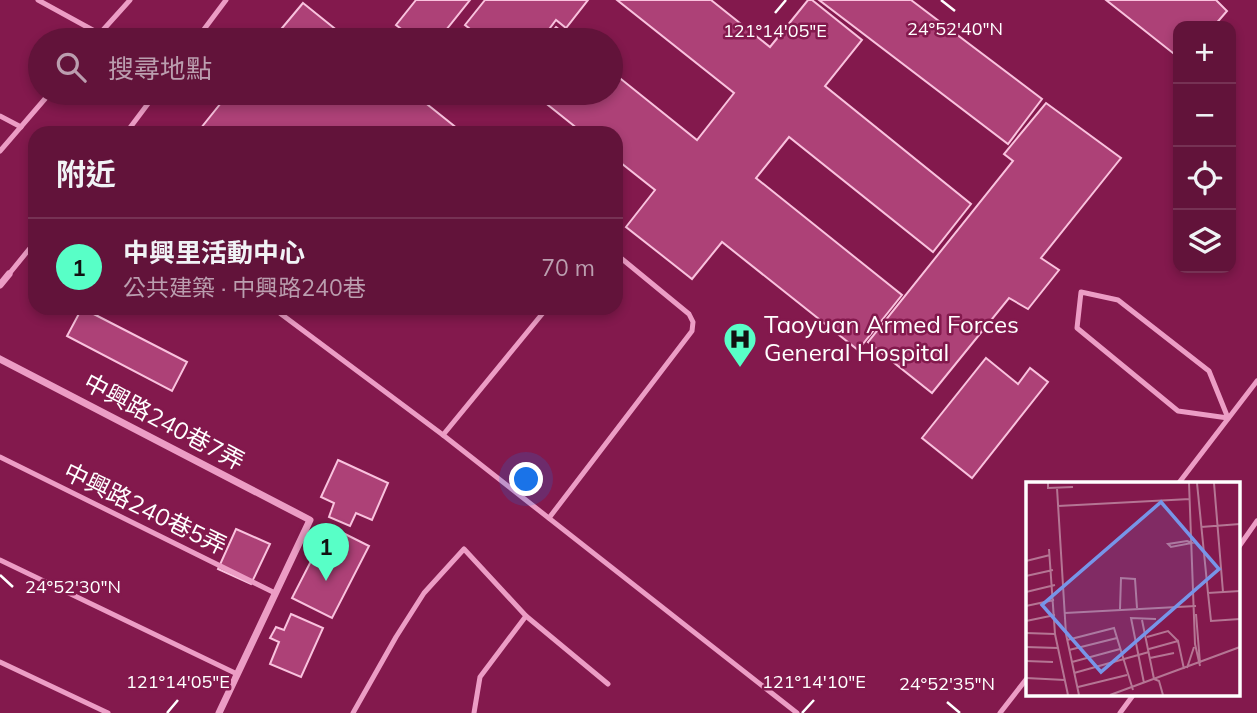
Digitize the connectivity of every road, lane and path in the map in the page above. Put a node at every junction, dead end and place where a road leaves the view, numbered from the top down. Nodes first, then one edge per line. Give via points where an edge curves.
1 (38, 0) edge
2 (130, 0) edge
3 (226, 0) edge
4 (89, 28) edge
5 (105, 28) edge
6 (205, 28) edge
7 (40, 105) edge
8 (147, 105) edge
9 (0, 116) edge
10 (131, 126) edge
11 (21, 127) junction
12 (0, 151) edge
13 (28, 251) edge
14 (623, 260) edge
15 (9, 274) joint
16 (0, 285) edge
17 (282, 315) edge
18 (541, 315) edge
19 (0, 359) edge
20 (1257, 381) edge
21 (1228, 418) junction
22 (443, 435) junction
23 (0, 457) edge
24 (1180, 482) edge
25 (550, 518) junction
26 (1257, 521) edge
27 (1240, 545) edge
28 (0, 560) edge
29 (275, 593) junction
30 (526, 616) junction
31 (0, 662) edge
32 (237, 674) junction
33 (1026, 680) edge
34 (607, 684) dead end
35 (1132, 696) edge
36 (108, 713) edge
37 (219, 713) edge
38 (353, 713) edge
39 (474, 713) edge
40 (797, 713) edge
41 (1000, 713) edge
42 (1120, 713) edge

1 - 4 lane
2 - 5 lane
3 - 6 lane
7 - 11 lane
8 - 10 lane
9 - 11 lane
11 - 12 lane
13 - 15 lane
14 - 25 lane via 689,314 692,331
15 - 16 street
17 - 22 lane
18 - 22 lane
19 - 29 street, 中興路240巷7弄 via 310,520
20 - 21 lane
21 - 21 lane via 1209,371 1118,300 1081,292 1077,328 1178,411
21 - 24 lane
22 - 25 lane
23 - 29 lane, 中興路240巷5弄
25 - 40 lane
26 - 27 lane
28 - 32 lane
29 - 32 street
30 - 34 lane
30 - 38 lane via 464,550 424,593
30 - 39 lane via 480,677
31 - 36 lane
32 - 37 street
33 - 41 lane
35 - 42 lane

